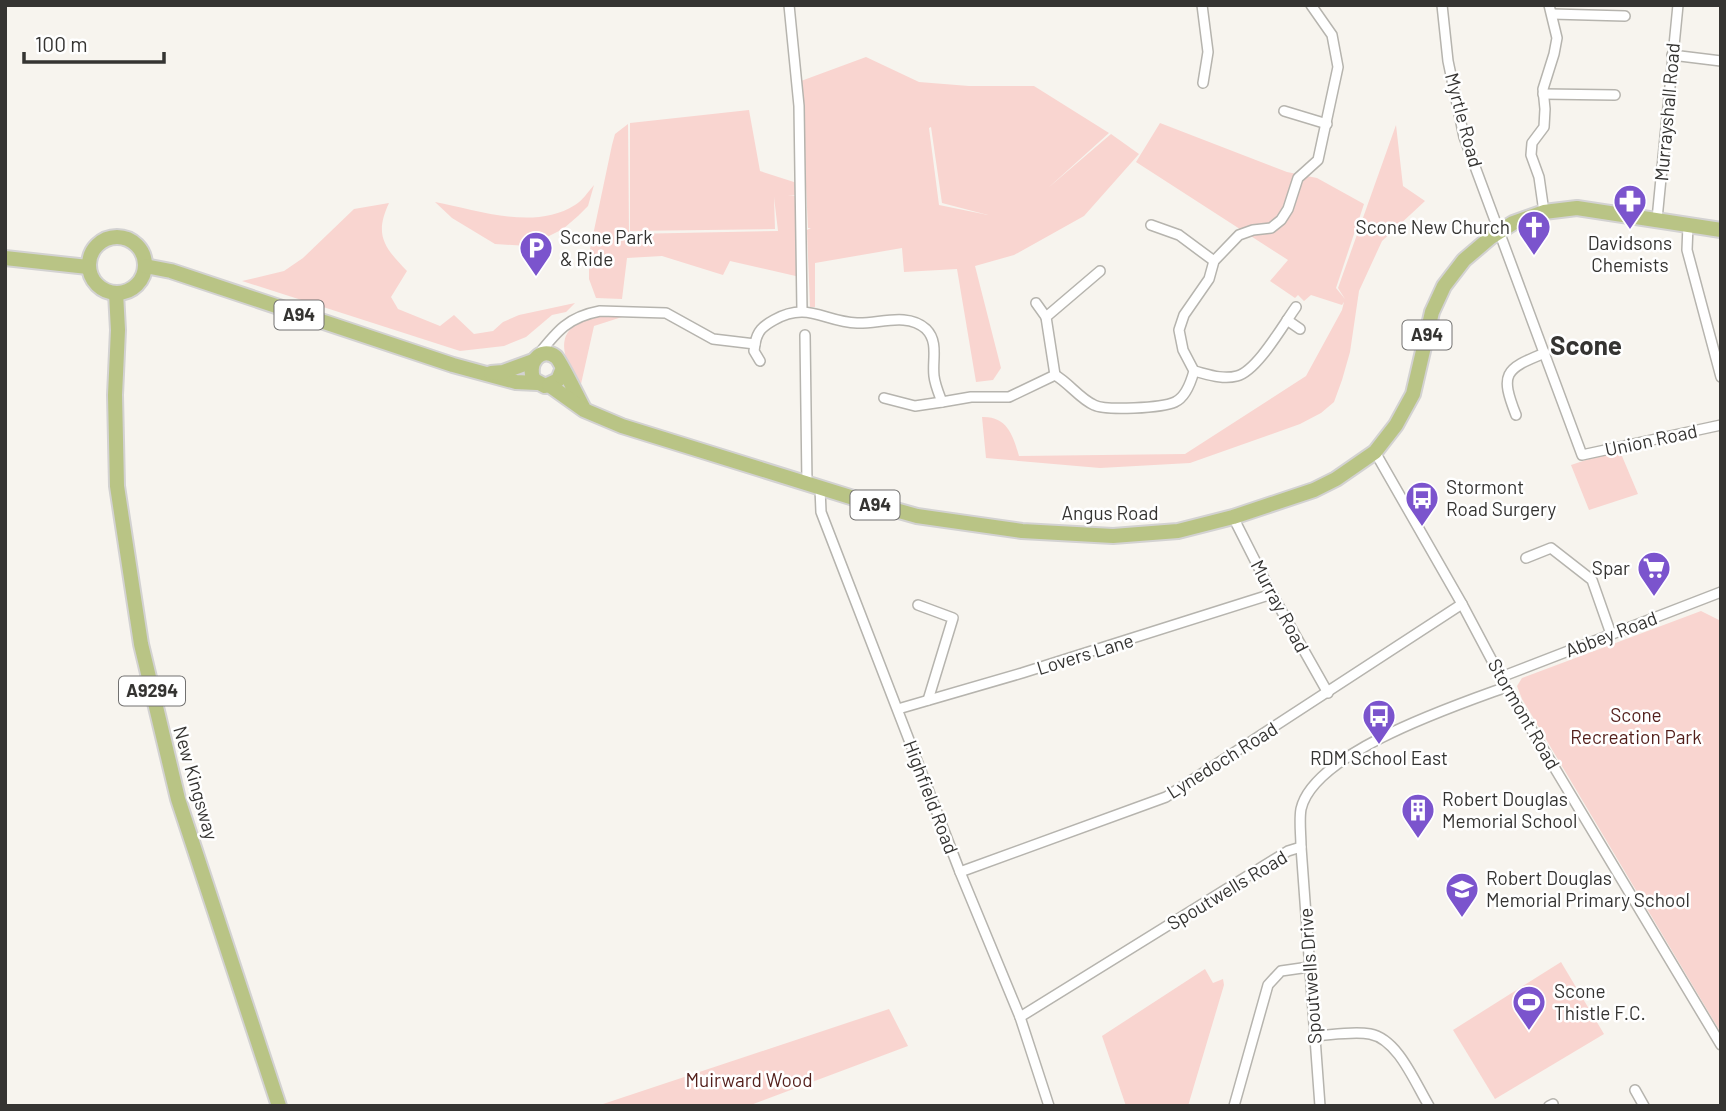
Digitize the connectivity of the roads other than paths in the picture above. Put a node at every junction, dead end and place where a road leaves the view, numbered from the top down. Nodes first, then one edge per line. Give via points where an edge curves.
1 (789, 5) edge
2 (1202, 5) edge
3 (1311, 5) edge
4 (1442, 5) edge
5 (1678, 5) edge
6 (1550, 10) edge
7 (1625, 16) dead end
8 (1672, 55) junction
9 (1721, 61) edge
10 (1203, 83) dead end
11 (1543, 94) junction
12 (1615, 95) dead end
13 (1284, 111) dead end
14 (1327, 124) junction
15 (1544, 212) junction
16 (1657, 219) junction
17 (1151, 225) dead end
18 (1688, 225) junction
19 (1721, 230) edge
20 (1499, 232) junction
21 (5, 258) edge
22 (1214, 261) junction
23 (145, 266) junction
24 (88, 267) junction
25 (1100, 271) dead end
26 (116, 293) junction
27 (1036, 303) dead end
28 (1296, 307) dead end
29 (802, 310) junction
30 (1046, 317) junction
31 (1287, 320) junction
32 (1300, 328) dead end
33 (560, 330) junction
34 (805, 335) dead end
35 (755, 344) junction
36 (1545, 353) junction
37 (535, 359) junction
38 (760, 361) dead end
39 (560, 364) junction
40 (1194, 371) junction
41 (482, 374) junction
42 (1055, 376) junction
43 (1721, 377) edge
44 (543, 384) junction
45 (884, 398) dead end
46 (942, 402) junction
47 (584, 410) junction
48 (1516, 415) dead end
49 (1721, 425) edge
50 (1375, 452) junction
51 (1582, 455) joint
52 (813, 486) junction
53 (1233, 517) junction
54 (1526, 558) dead end
55 (1721, 592) edge
56 (1272, 594) junction
57 (1462, 604) junction
58 (918, 605) dead end
59 (1611, 634) junction
60 (1504, 682) junction
61 (1328, 694) junction
62 (928, 700) junction
63 (898, 709) junction
64 (1301, 846) junction
65 (960, 872) junction
66 (1309, 967) junction
67 (1020, 1017) junction
68 (1314, 1036) junction
69 (1721, 1045) edge
70 (1635, 1090) dead end
71 (279, 1106) edge
72 (1049, 1106) edge
73 (1234, 1106) edge
74 (1320, 1106) edge
75 (1429, 1106) edge
76 (1644, 1106) edge

1 - 29 street via 799,106
2 - 10 street via 1208,52
3 - 14 street via 1332,34 1338,67
4 - 20 street, Myrtle Road via 1464,137
5 - 8 street, Murrayshall Road
6 - 7 street
6 - 11 street via 1557,38
8 - 9 street
8 - 16 street, Murrayshall Road
11 - 12 street
11 - 15 street via 1544,127 1532,143 1531,155
13 - 14 street
14 - 22 street via 1318,160 1298,178 1281,220 1271,228 1239,235
15 - 16 main road, A94 via 1577,208
15 - 20 main road, A94
16 - 18 main road, A94
17 - 22 street via 1179,235
18 - 19 main road, A94
18 - 43 street via 1686,250
20 - 36 street, Myrtle Road
20 - 50 main road, Angus Road / A94 via 1464,260 1444,286 1432,312 1413,394
21 - 24 main road
22 - 40 street via 1209,279 1179,330
23 - 24 main road via 133,241 116,236 98,243
23 - 26 main road via 139,282
23 - 41 main road, A94
24 - 26 main road via 94,282
25 - 30 street
26 - 71 main road, New Kingsway / A9294 via 117,486 141,644 178,799
27 - 30 street
28 - 31 street
29 - 35 street via 766,324
29 - 46 street via 845,322 903,319 926,330 932,340 934,377
30 - 42 street
31 - 32 street
31 - 40 street via 1250,369 1238,376 1223,378
33 - 35 street via 589,313 659,312 713,339
33 - 37 street
33 - 39 street via 556,343
34 - 52 street, Highfield Road
35 - 38 street
36 - 48 street via 1509,374 1506,387
36 - 51 street, Myrtle Road
37 - 39 main road, A94 via 546,354
37 - 41 main road, A94 via 503,372
37 - 44 main road via 531,375
39 - 44 main road via 558,380
39 - 47 main road
40 - 42 street via 1190,386 1177,402 1108,408 1093,405
41 - 44 main road, A94
42 - 46 street via 1009,397
44 - 47 main road, Angus Road / A94
45 - 46 street via 915,406
47 - 52 main road, Angus Road / A94
49 - 51 street, Union Road
50 - 53 main road, Angus Road / A94 via 1336,480
50 - 57 street, Stormont Road
52 - 53 main road, Angus Road / A94 via 917,516 1022,531 1142,535
52 - 63 street, Highfield Road
53 - 56 street, Murray Road
54 - 59 street via 1550,548 1592,580
55 - 59 street, Abbey Road
56 - 61 street, Murray Road
56 - 62 street, Lovers Lane
57 - 60 street, Stormont Road
57 - 61 street, Lynedoch Road
58 - 62 street via 953,618
59 - 60 street, Abbey Road
60 - 64 street, Spoutwells Road via 1415,719 1325,774 1309,790 1301,808
60 - 69 street, Stormont Road
61 - 65 street, Lynedoch Road via 1166,797
62 - 63 street, Lovers Lane
63 - 65 street, Highfield Road
64 - 66 street, Spoutwells Drive
64 - 67 street, Spoutwells Road
65 - 67 street, Highfield Road
66 - 68 street, Spoutwells Drive
66 - 73 street via 1281,971 1268,985
67 - 72 street, Highfield Road
68 - 74 street, Spoutwells Drive
68 - 75 street via 1373,1034 1388,1041
70 - 76 street

